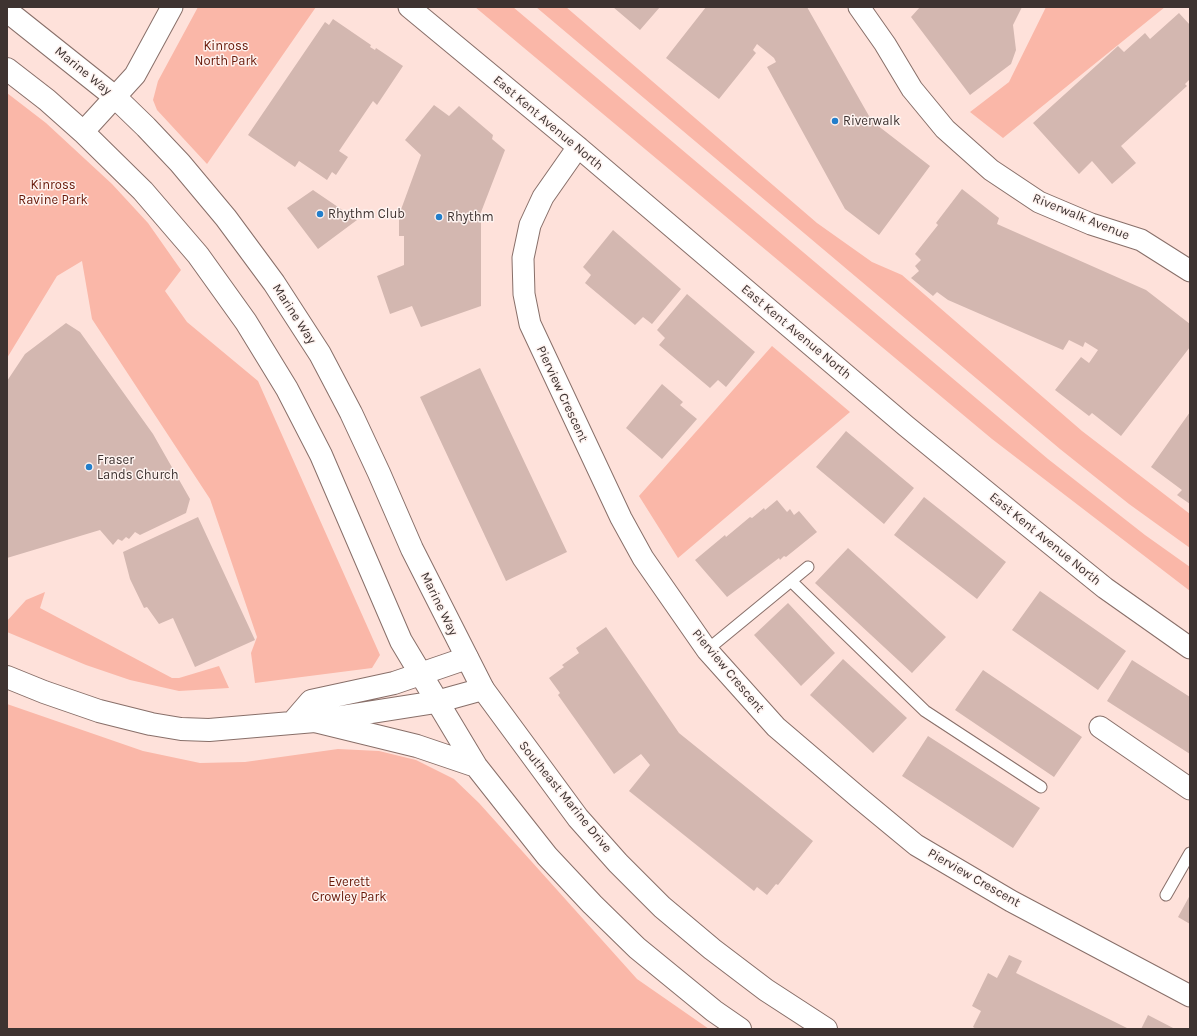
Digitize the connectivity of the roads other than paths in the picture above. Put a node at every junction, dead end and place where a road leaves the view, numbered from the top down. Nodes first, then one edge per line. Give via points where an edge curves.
1 (172, 7) edge
2 (409, 7) edge
3 (859, 7) edge
4 (7, 11) edge
5 (7, 69) edge
6 (115, 97) junction
7 (83, 132) junction
8 (578, 147) junction
9 (1190, 271) edge
10 (808, 567) dead end
11 (791, 581) junction
12 (1190, 648) edge
13 (707, 650) junction
14 (467, 658) junction
15 (421, 675) junction
16 (7, 676) edge
17 (483, 689) junction
18 (436, 702) junction
19 (315, 721) junction
20 (292, 723) junction
21 (1100, 727) dead end
22 (476, 766) junction
23 (1041, 787) dead end
24 (1190, 789) edge
25 (1190, 853) edge
26 (1166, 895) dead end
27 (1190, 996) edge
28 (740, 1029) edge
29 (826, 1029) edge

1 - 6 street via 134,75
2 - 8 street, East Kent Avenue North
3 - 9 street, Riverwalk Avenue via 912,89 945,129 992,170 1038,202 1091,224 1141,240
4 - 6 main road, Marine Way
5 - 7 main road
6 - 7 street
6 - 14 main road, Marine Way via 180,163 226,218 274,283 320,354 354,420 412,549
7 - 15 main road via 143,190 193,249 246,322 287,389 321,455 401,641
8 - 12 street, East Kent Avenue North via 906,426 1105,588
8 - 13 street, Pierview Crescent via 543,197 528,232 523,258 523,277 530,324 620,518 643,558
10 - 11 lane
11 - 13 lane
11 - 23 lane via 925,711
13 - 27 street, Pierview Crescent via 776,727 916,845 1011,901
14 - 15 main road
14 - 17 main road, Marine Way
15 - 18 main road
15 - 20 main road via 312,701
16 - 20 main road via 99,711 181,729 209,730
17 - 18 main road
17 - 29 main road, Southeast Marine Drive via 578,818 662,907 766,990
18 - 19 main road
18 - 22 main road
19 - 20 main road
19 - 22 main road via 423,748
21 - 24 street
22 - 28 main road via 547,856 592,904 638,948 714,1012
25 - 26 lane

